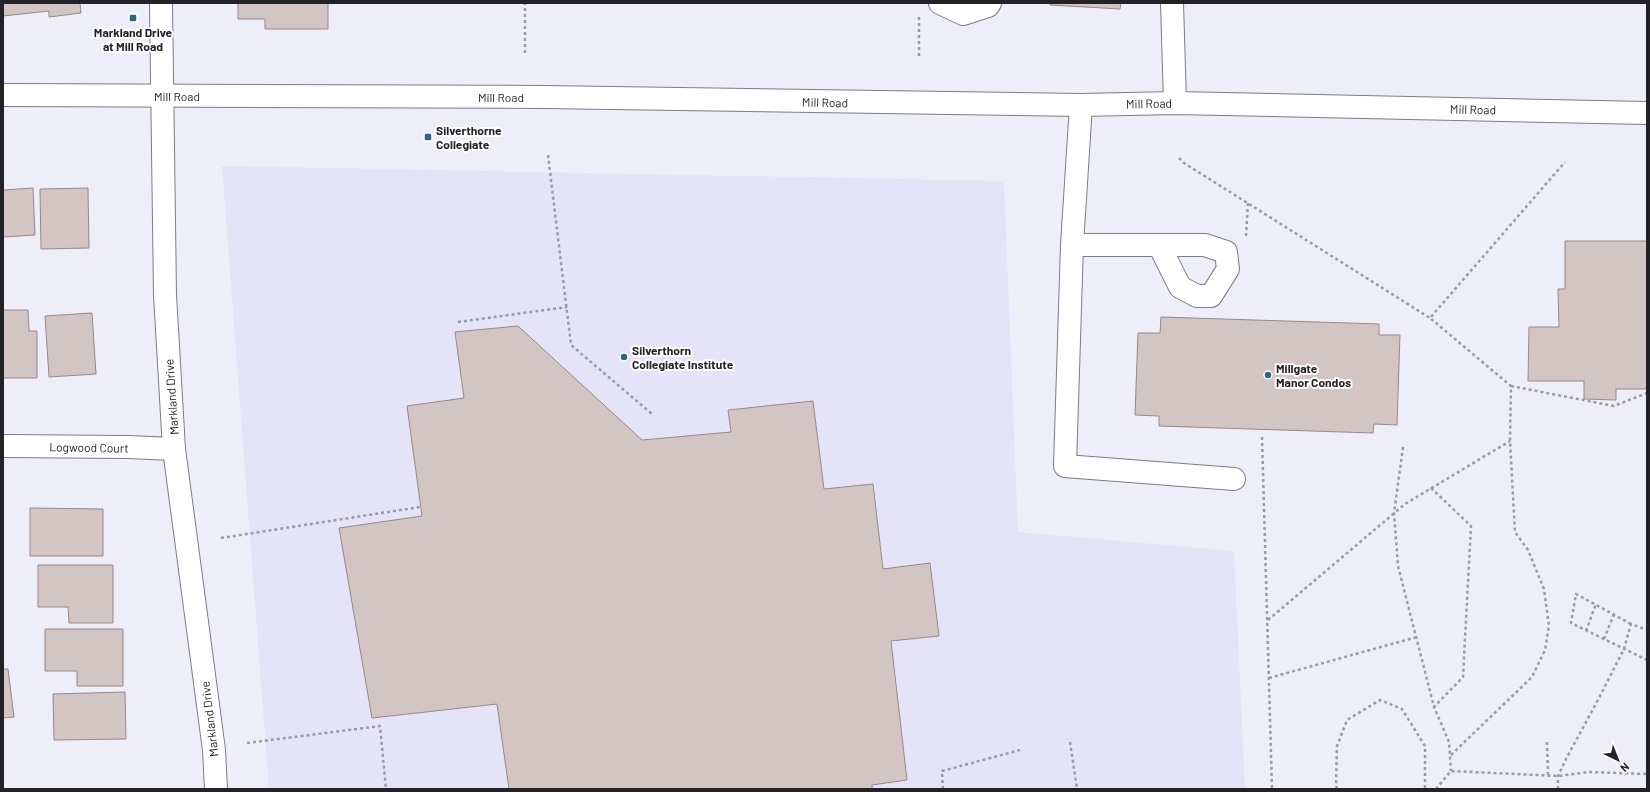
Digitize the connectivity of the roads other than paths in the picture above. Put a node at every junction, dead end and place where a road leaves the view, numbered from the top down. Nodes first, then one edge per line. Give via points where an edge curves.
1 (161, 3) edge
2 (940, 3) edge
3 (990, 3) edge
4 (1172, 3) edge
5 (3, 95) edge
6 (163, 96) junction
7 (1175, 103) junction
8 (1081, 105) junction
9 (1647, 113) edge
10 (1072, 245) junction
11 (1159, 245) dead end
12 (3, 446) edge
13 (174, 449) junction
14 (1234, 479) dead end
15 (216, 789) edge

1 - 6 street, Markland Drive
2 - 3 street via 963,14 988,6
4 - 7 street
5 - 6 street, Mill Road
6 - 8 street, Mill Road via 536,97
6 - 13 street, Markland Drive via 164,295
7 - 8 street, Mill Road
7 - 9 street, Mill Road
8 - 10 street
10 - 11 street
10 - 14 street via 1065,466
12 - 13 street, Logwood Court via 127,446
13 - 15 street, Markland Drive via 214,750

